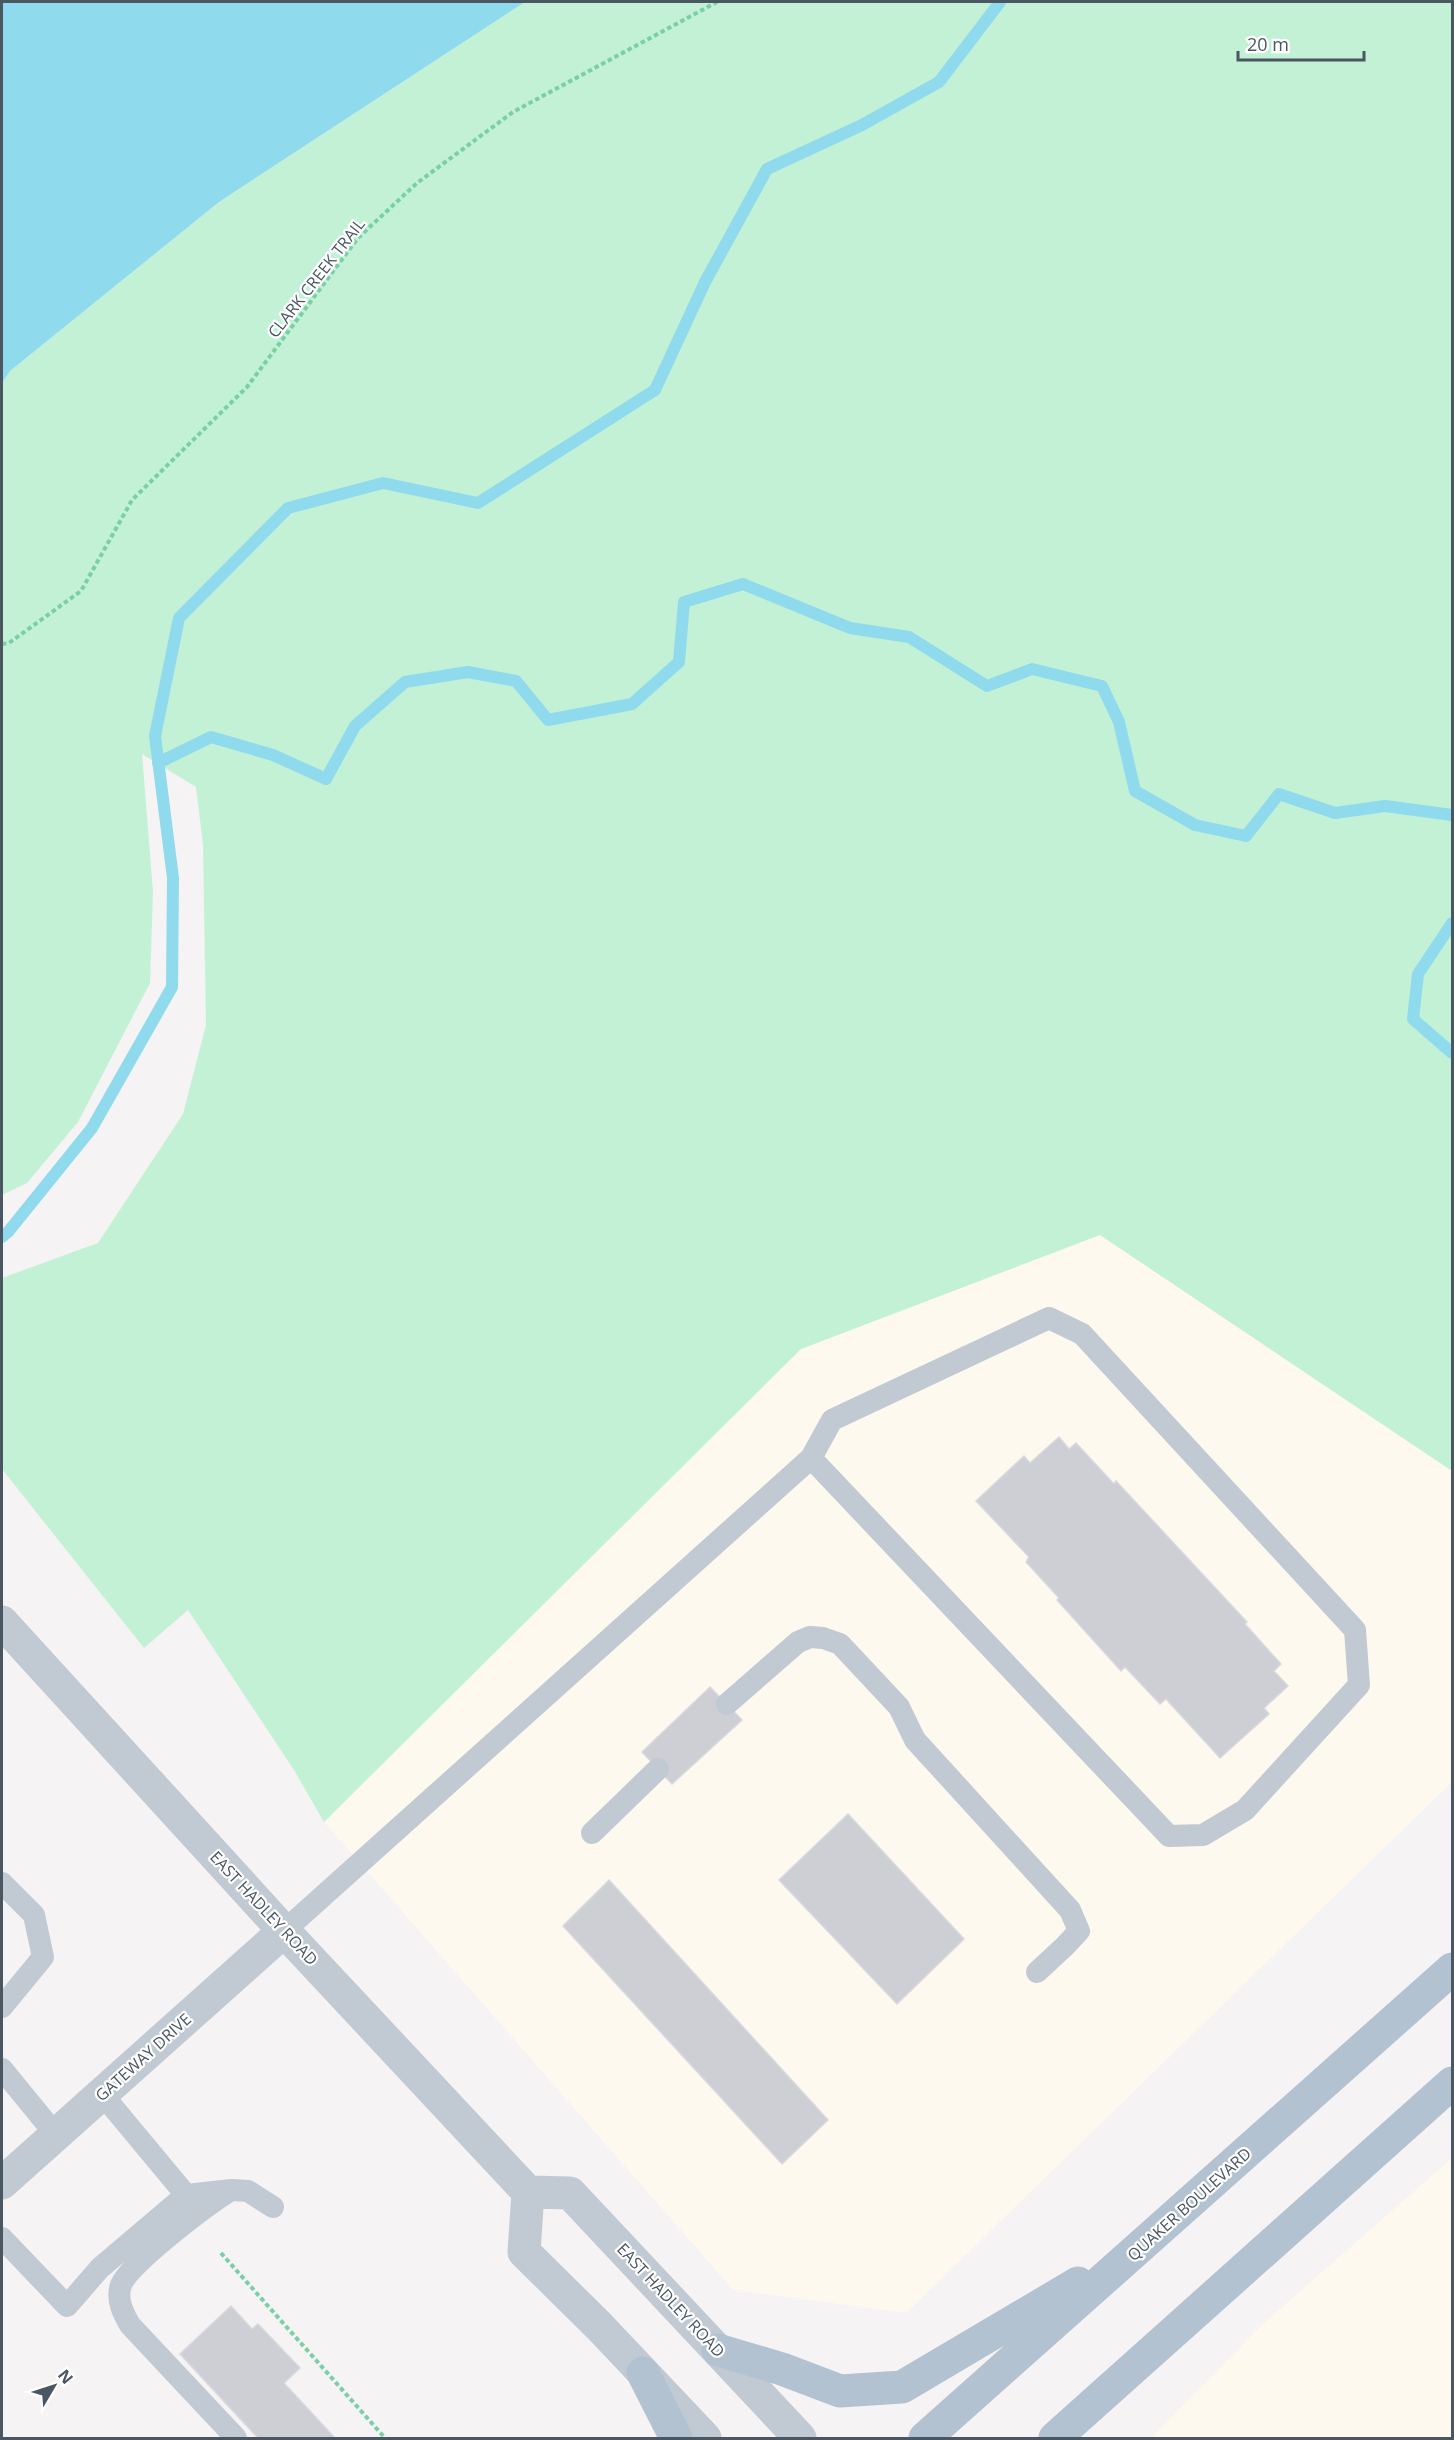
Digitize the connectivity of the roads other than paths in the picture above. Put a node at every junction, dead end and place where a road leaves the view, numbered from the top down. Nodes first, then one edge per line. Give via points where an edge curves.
1 (811, 1458) junction
2 (2, 1622) edge
3 (727, 1704) dead end
4 (658, 1769) dead end
5 (592, 1833) dead end
6 (2, 1883) edge
7 (284, 1931) junction
8 (1452, 1969) edge
9 (1036, 1972) dead end
10 (2, 2007) edge
11 (2, 2069) edge
12 (1452, 2083) edge
13 (102, 2094) junction
14 (56, 2135) junction
15 (2, 2183) edge
16 (232, 2190) junction
17 (528, 2192) junction
18 (186, 2195) junction
19 (273, 2207) dead end
20 (2, 2238) edge
21 (1144, 2243) junction
22 (718, 2350) junction
23 (643, 2373) junction
24 (1062, 2435) edge
25 (236, 2439) edge
26 (676, 2439) edge
27 (705, 2439) edge
28 (800, 2439) edge
29 (925, 2439) edge

1 - 1 lane via 832,1420 1048,1318 1082,1334 1355,1630 1359,1685 1245,1810 1203,1835 1169,1836
1 - 7 lane
2 - 7 street, EAST HADLEY ROAD
3 - 9 lane via 798,1642 810,1637 840,1644 899,1707 915,1740 1070,1910 1079,1931
4 - 5 lane
6 - 10 lane via 34,1915 43,1957
7 - 13 street, GATEWAY DRIVE
7 - 17 street, EAST HADLEY ROAD
8 - 21 main road, QUAKER BOULEVARD
11 - 14 lane
12 - 24 main road
13 - 14 street, GATEWAY DRIVE
13 - 18 lane
14 - 15 street, GATEWAY DRIVE
16 - 18 lane
16 - 19 lane via 248,2192
16 - 25 lane via 200,2210 131,2272 121,2285 120,2297 130,2325
17 - 22 street, EAST HADLEY ROAD via 570,2193
17 - 23 street via 524,2252
18 - 20 lane via 100,2268 67,2306
21 - 22 main road via 902,2387 840,2391
21 - 29 main road, QUAKER BOULEVARD
22 - 28 street, EAST HADLEY ROAD
23 - 26 main road
23 - 27 street

